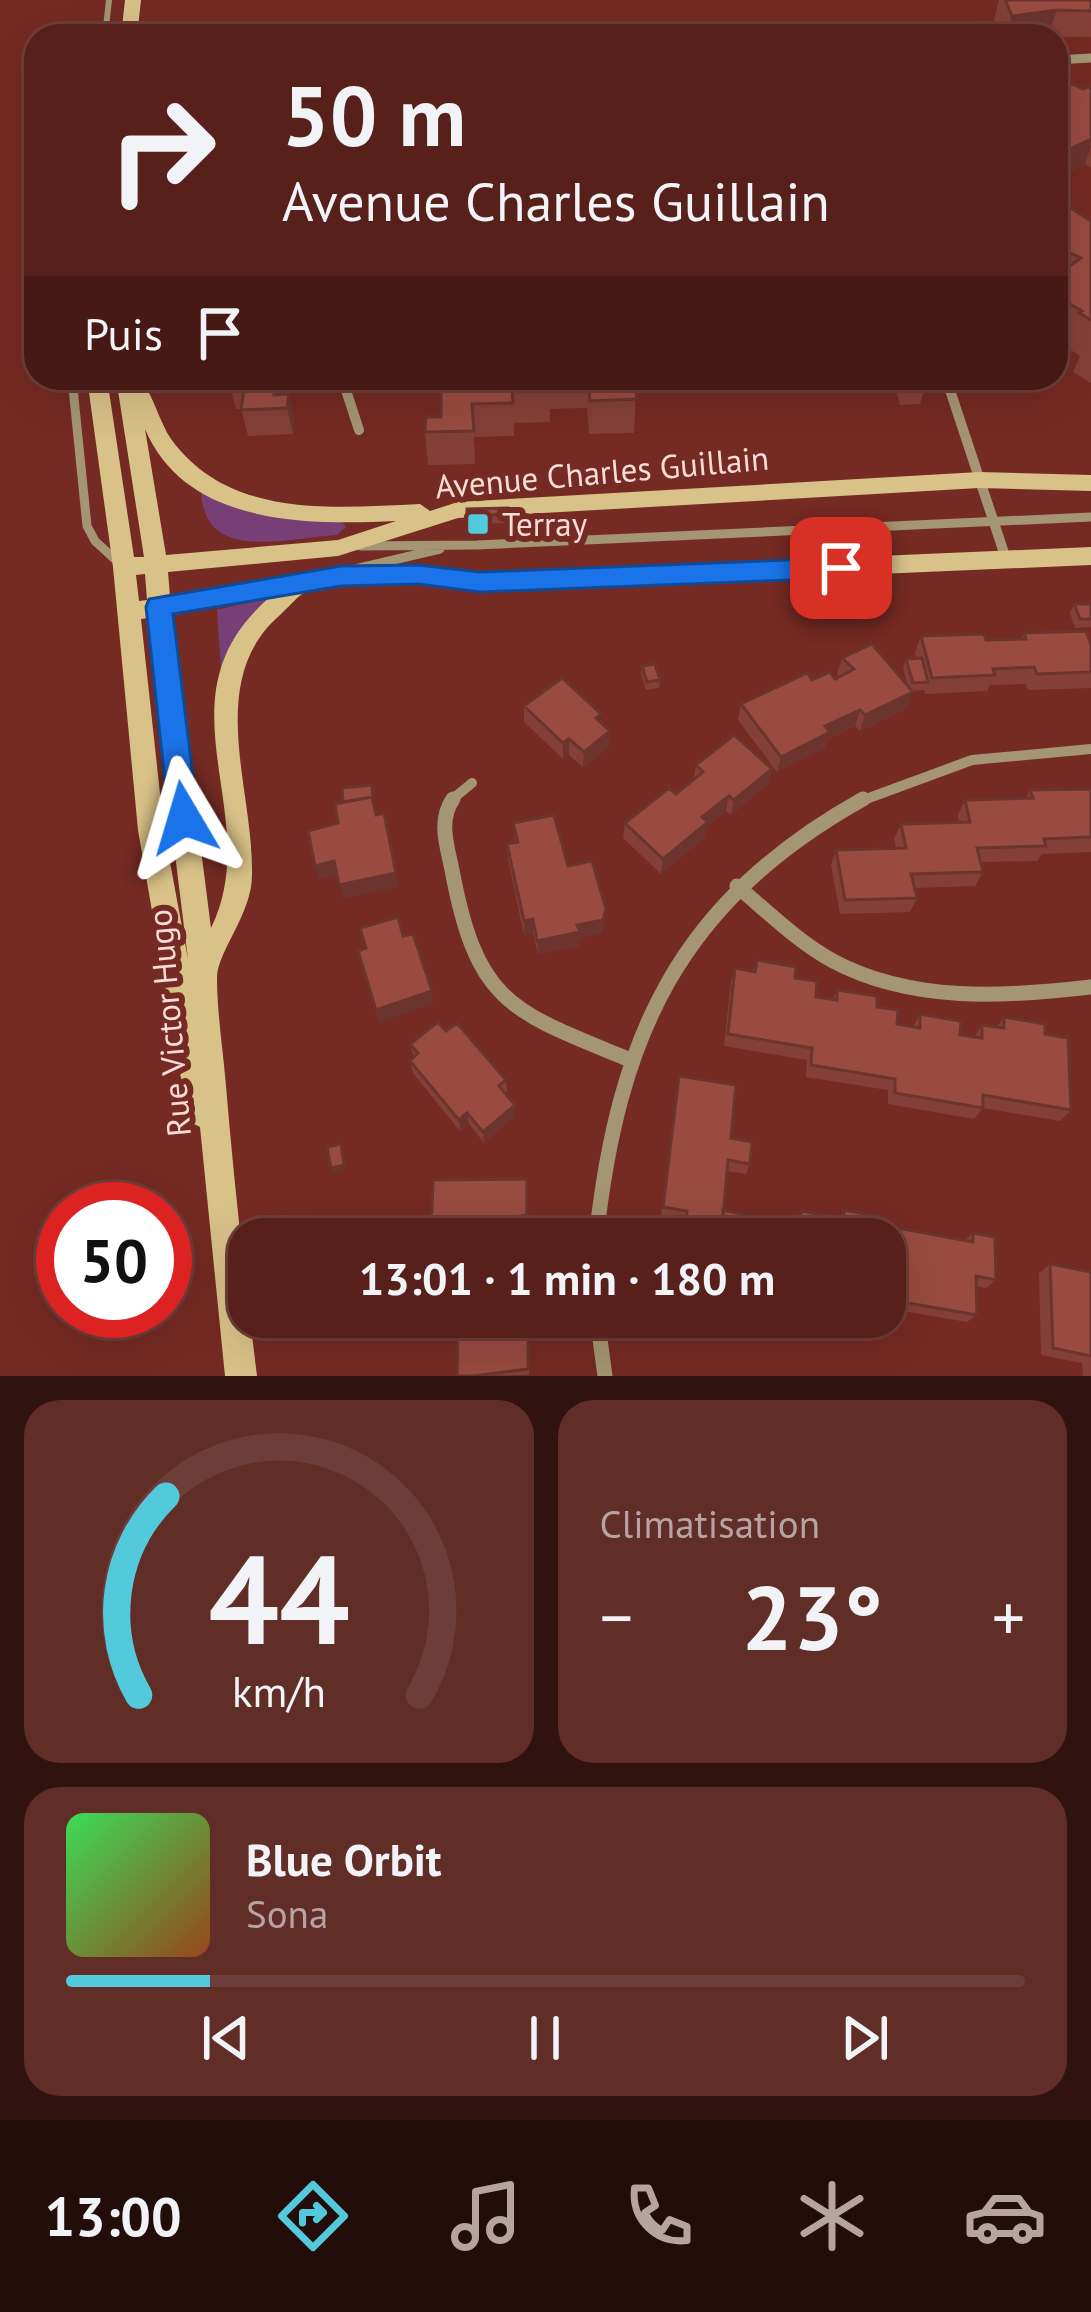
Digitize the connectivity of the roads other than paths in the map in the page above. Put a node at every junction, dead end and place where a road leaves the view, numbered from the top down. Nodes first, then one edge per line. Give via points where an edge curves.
1 (73, 390) edge
2 (99, 390) edge
3 (128, 390) edge
4 (140, 390) edge
5 (346, 390) edge
6 (950, 390) edge
7 (359, 430) dead end
8 (980, 480) junction
9 (1091, 483) edge
10 (458, 511) junction
11 (1091, 517) edge
12 (993, 520) junction
13 (457, 546) junction
14 (338, 548) junction
15 (1091, 556) edge
16 (1007, 562) junction
17 (156, 564) junction
18 (124, 567) junction
19 (314, 579) junction
20 (159, 607) junction
21 (128, 612) junction
22 (1091, 749) edge
23 (472, 783) dead end
24 (736, 886) junction
25 (203, 970) junction
26 (1091, 987) edge
27 (628, 1059) junction
28 (598, 1218) edge
29 (222, 1221) junction
30 (600, 1338) edge
31 (242, 1376) edge
32 (605, 1376) edge

1 - 18 lane via 87,526
2 - 18 main road
3 - 17 main road, Rue Victor Hugo
4 - 10 main road via 162,448 229,498 292,514
5 - 7 street
6 - 8 street
8 - 9 main road, Avenue Charles Guillain
8 - 10 main road, Avenue Charles Guillain
8 - 12 street
10 - 14 main road, Avenue Charles Guillain
11 - 12 lane
12 - 13 lane
12 - 16 street
13 - 14 lane
13 - 19 lane
14 - 17 main road, Avenue Charles Guillain
15 - 16 main road
16 - 19 main road via 480,582 418,574
17 - 18 main road, Avenue Charles Guillain
17 - 20 main road, Rue Victor Hugo
18 - 21 main road
19 - 20 main road
19 - 25 main road via 252,632 226,685 222,724 238,888
20 - 21 main road
20 - 25 main road, Rue Victor Hugo
21 - 29 main road via 152,830
22 - 24 street via 982,758 889,787 807,830
23 - 27 street via 449,802 443,821 477,964 501,997 534,1021
24 - 26 street via 854,971 976,994
24 - 27 street via 672,970
25 - 29 main road, Rue Victor Hugo
27 - 28 street
29 - 31 main road, Rue Victor Hugo
30 - 32 street

